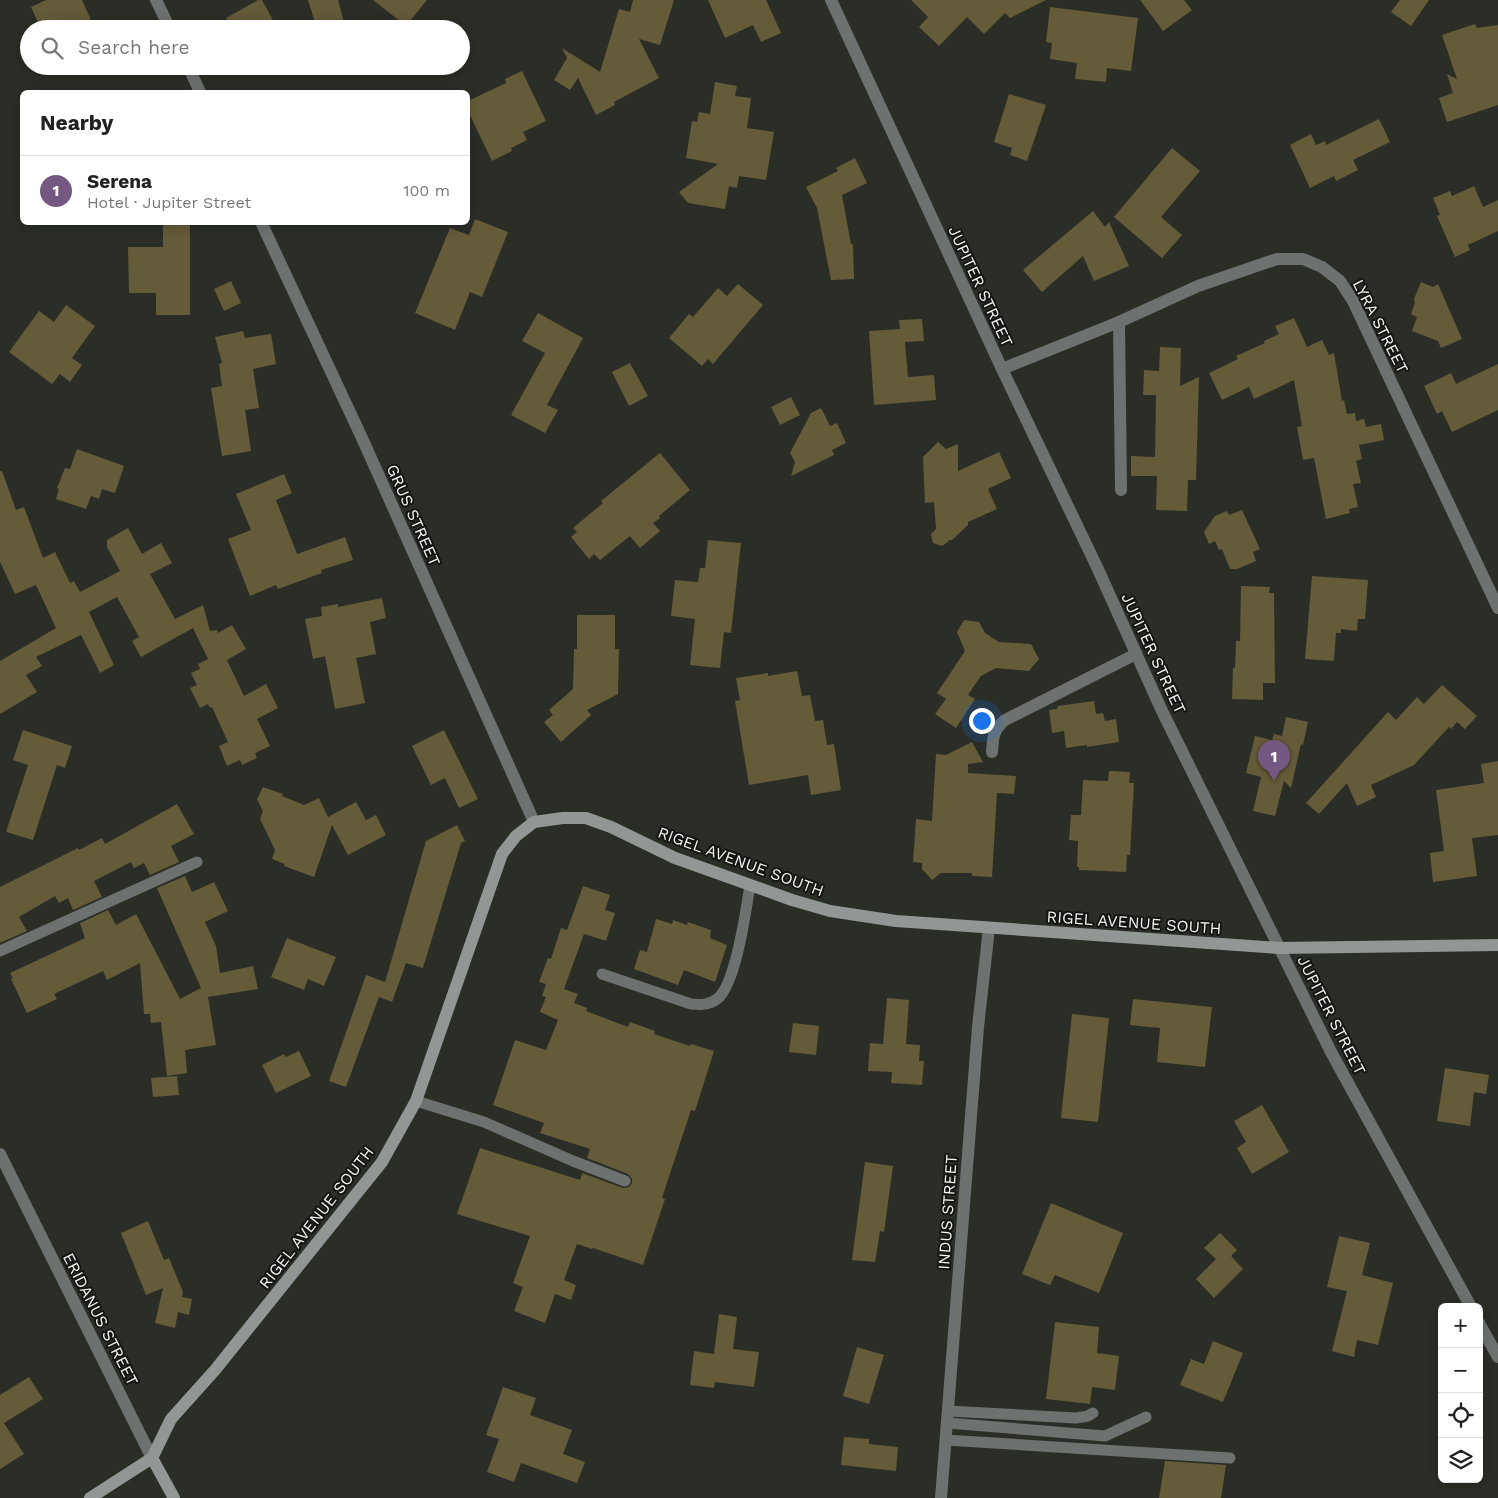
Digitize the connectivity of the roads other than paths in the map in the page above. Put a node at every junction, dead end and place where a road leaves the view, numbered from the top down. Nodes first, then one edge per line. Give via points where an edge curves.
1 (156, 0) edge
2 (831, 0) edge
3 (166, 20) edge
4 (192, 75) edge
5 (199, 90) edge
6 (262, 225) edge
7 (1119, 322) junction
8 (1002, 369) junction
9 (1121, 490) dead end
10 (1498, 608) edge
11 (1136, 654) junction
12 (992, 752) dead end
13 (534, 822) junction
14 (198, 862) dead end
15 (750, 885) junction
16 (989, 928) junction
17 (1498, 945) edge
18 (1279, 948) junction
19 (0, 951) edge
20 (602, 974) dead end
21 (416, 1101) junction
22 (0, 1154) edge
23 (625, 1180) dead end
24 (1469, 1303) edge
25 (1483, 1330) edge
26 (1498, 1357) edge
27 (1093, 1413) dead end
28 (948, 1417) junction
29 (1146, 1417) dead end
30 (946, 1440) junction
31 (152, 1458) junction
32 (1230, 1458) dead end
33 (90, 1498) edge
34 (174, 1498) edge
35 (941, 1498) edge

1 - 3 street
2 - 8 street, JUPITER STREET
4 - 5 street
6 - 13 street, GRUS STREET
7 - 8 street, LYRA STREET
7 - 9 street
7 - 10 street, LYRA STREET via 1198,286 1277,258 1303,259 1322,267 1340,281 1353,300
8 - 11 street, JUPITER STREET
11 - 12 street via 1005,720 996,728
11 - 18 street, JUPITER STREET
13 - 15 main road, RIGEL AVENUE SOUTH via 586,818 674,858
13 - 21 main road, RIGEL AVENUE SOUTH via 516,836 502,854
14 - 19 lane
15 - 16 main road, RIGEL AVENUE SOUTH via 830,911 896,921
15 - 20 lane via 728,986 718,998 702,1005 691,1004
16 - 18 main road, RIGEL AVENUE SOUTH
16 - 28 street, INDUS STREET via 978,1026
17 - 18 main road, RIGEL AVENUE SOUTH
18 - 24 street, JUPITER STREET via 1331,1052
21 - 23 lane via 484,1122
21 - 31 main road, RIGEL AVENUE SOUTH via 382,1162 215,1370 171,1419
22 - 31 street, ERIDANUS STREET
25 - 26 street
27 - 28 lane via 1076,1418
28 - 29 lane via 1105,1436
28 - 30 street, INDUS STREET
30 - 32 lane
30 - 35 street, INDUS STREET
31 - 33 main road
31 - 34 main road, ERIDANUS STREET

